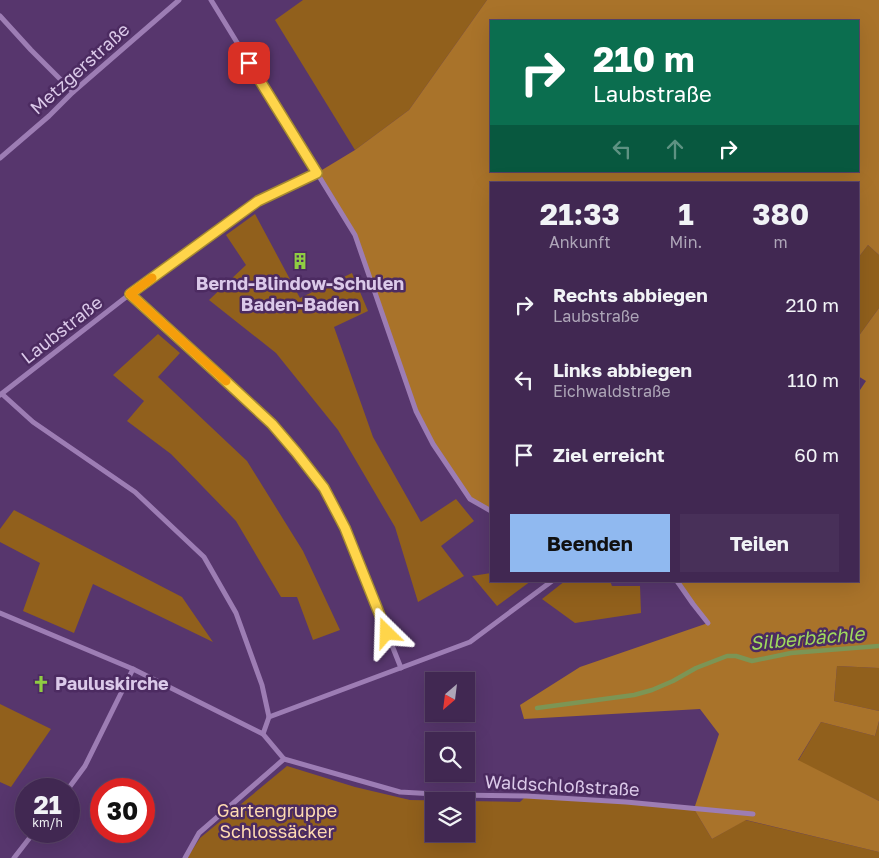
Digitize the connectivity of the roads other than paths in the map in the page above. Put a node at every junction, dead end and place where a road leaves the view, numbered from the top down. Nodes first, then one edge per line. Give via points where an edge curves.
1 (179, 0) edge
2 (211, 0) edge
3 (0, 16) edge
4 (73, 92) junction
5 (0, 158) edge
6 (317, 173) junction
7 (130, 294) junction
8 (1, 395) edge
9 (490, 510) edge
10 (551, 582) edge
11 (678, 582) edge
12 (0, 612) edge
13 (708, 623) dead end
14 (402, 668) junction
15 (133, 669) junction
16 (269, 717) junction
17 (263, 734) junction
18 (284, 759) junction
19 (76, 778) edge
20 (753, 814) dead end
21 (26, 843) edge
22 (14, 858) edge
23 (185, 858) edge

1 - 4 street, Metzgerstraße
2 - 6 street
3 - 4 street
4 - 5 street, Metzgerstraße
6 - 7 street, Laubstraße via 258,201
6 - 9 street via 355,235 416,411 427,434 470,499
7 - 8 street, Laubstraße
7 - 14 street via 272,424 324,488 345,528
8 - 16 street via 33,422 136,492 204,557 236,613 262,685
10 - 14 street via 470,642
11 - 13 street
12 - 15 street
14 - 16 street
15 - 17 street
15 - 19 street
16 - 17 street
17 - 18 street
18 - 20 street, Waldschloßstraße via 400,792 626,802
18 - 23 street via 199,833
21 - 22 street

